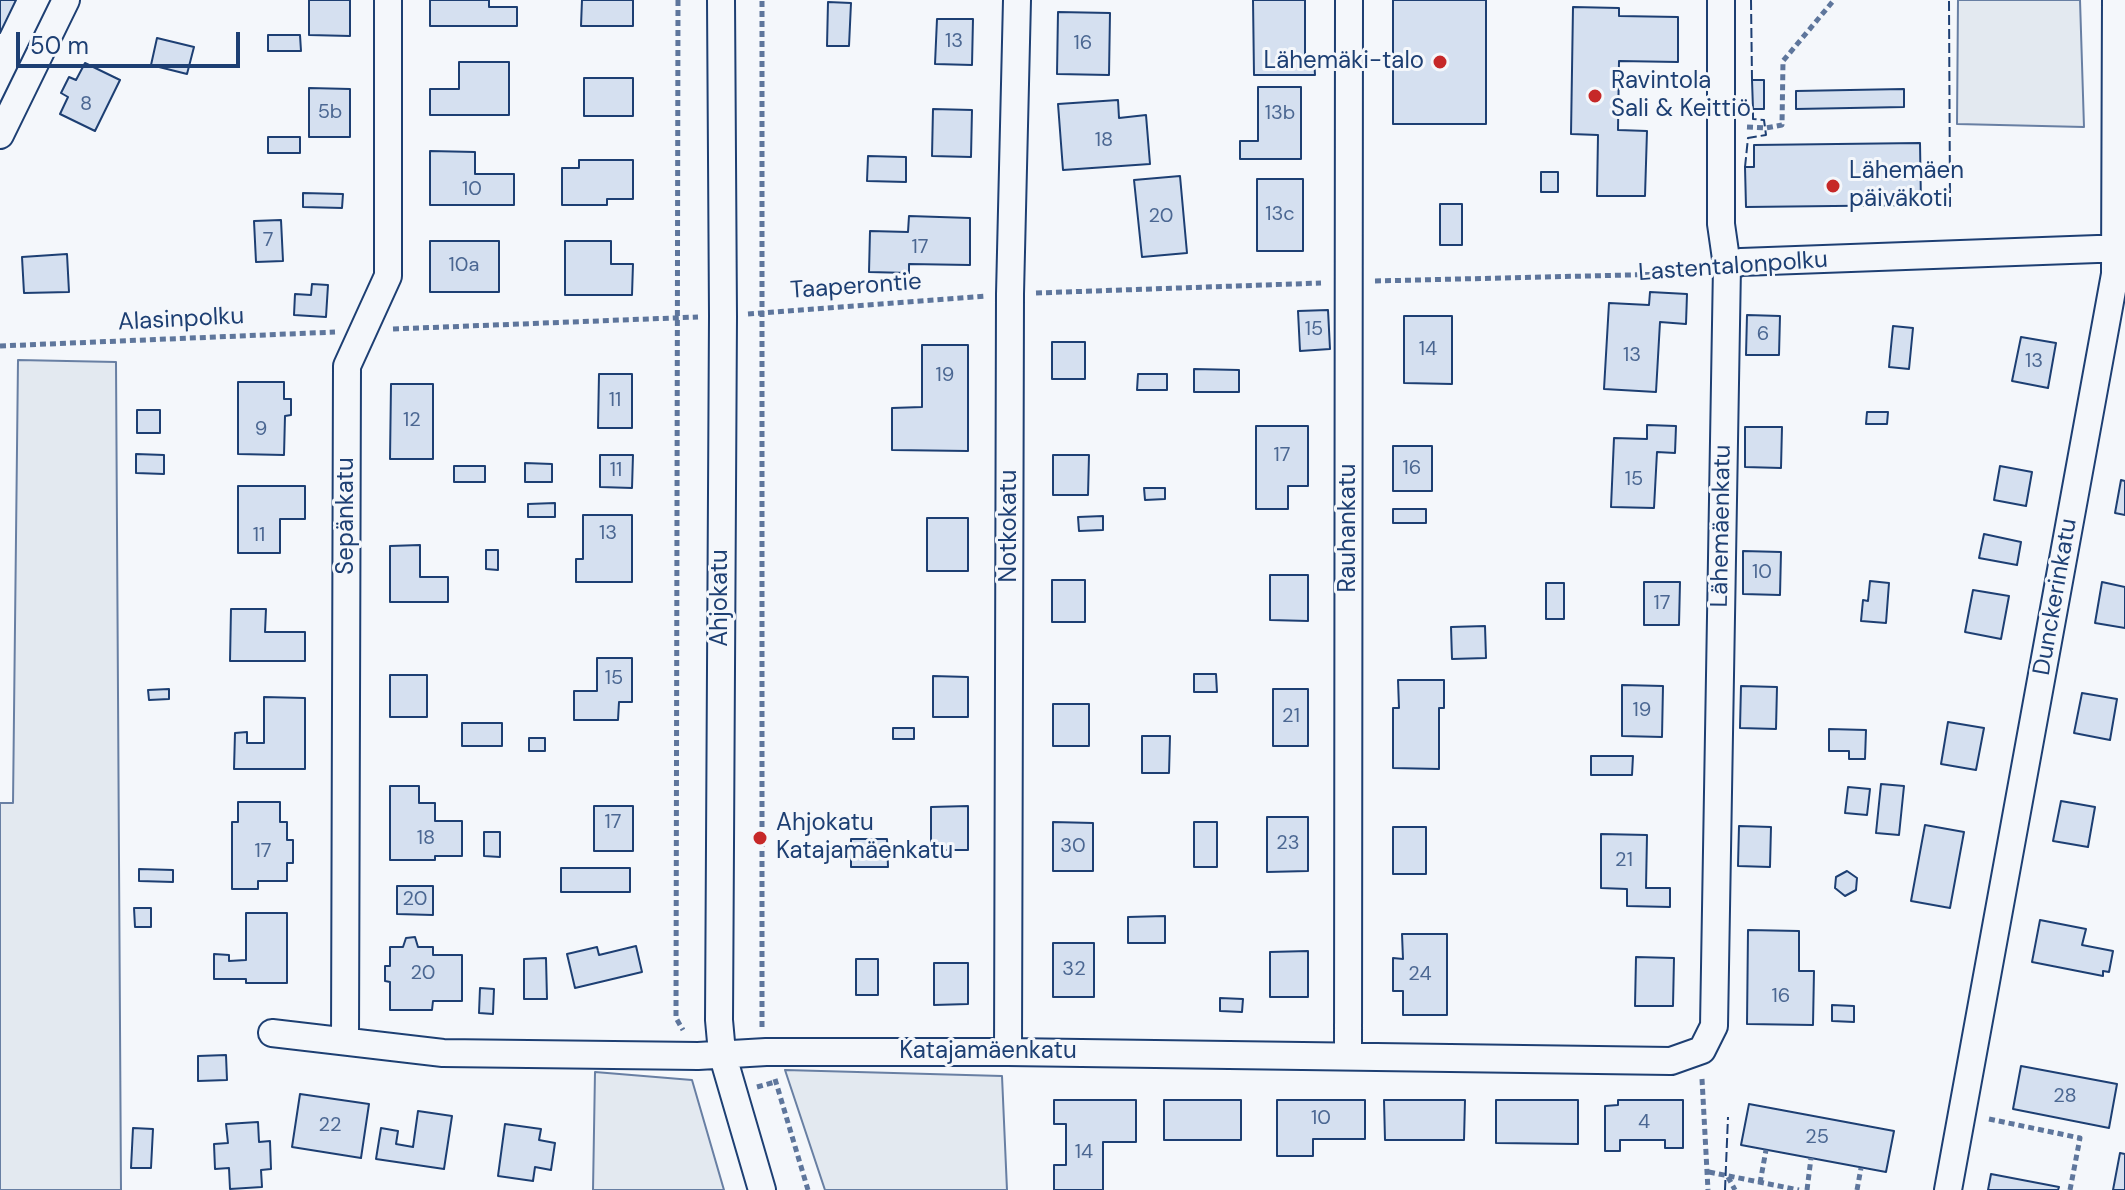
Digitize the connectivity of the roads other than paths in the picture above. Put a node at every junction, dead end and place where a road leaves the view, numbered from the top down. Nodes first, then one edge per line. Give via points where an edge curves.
1 (66, 0) edge
2 (388, 0) edge
3 (721, 0) edge
4 (1017, 0) edge
5 (1349, 0) edge
6 (1721, 0) edge
7 (2116, 0) edge
8 (0, 135) edge
9 (2121, 248) edge
10 (1727, 266) junction
11 (272, 1033) dead end
12 (345, 1041) junction
13 (1702, 1050) joint
14 (1008, 1052) junction
15 (710, 1055) junction
16 (1348, 1056) junction
17 (762, 1190) edge
18 (1948, 1190) edge

1 - 8 street
2 - 12 street, Sepänkatu via 388,276 347,366
3 - 15 street, Ahjokatu via 719,1020
4 - 14 street, Notkokatu via 1010,294
5 - 16 street, Rauhankatu
6 - 10 street, Lähemäenkatu via 1721,224
7 - 9 street, Dunckerinkatu
9 - 10 street, Lastentalonpolku
9 - 18 street, Dunckerinkatu
10 - 13 street, Lähemäenkatu via 1714,1026
11 - 12 street, Katajamäenkatu
12 - 15 street, Katajamäenkatu via 443,1053
13 - 16 street, Katajamäenkatu via 1671,1061
14 - 15 street, Katajamäenkatu
14 - 16 street, Katajamäenkatu
15 - 17 street, Ahjokatu

